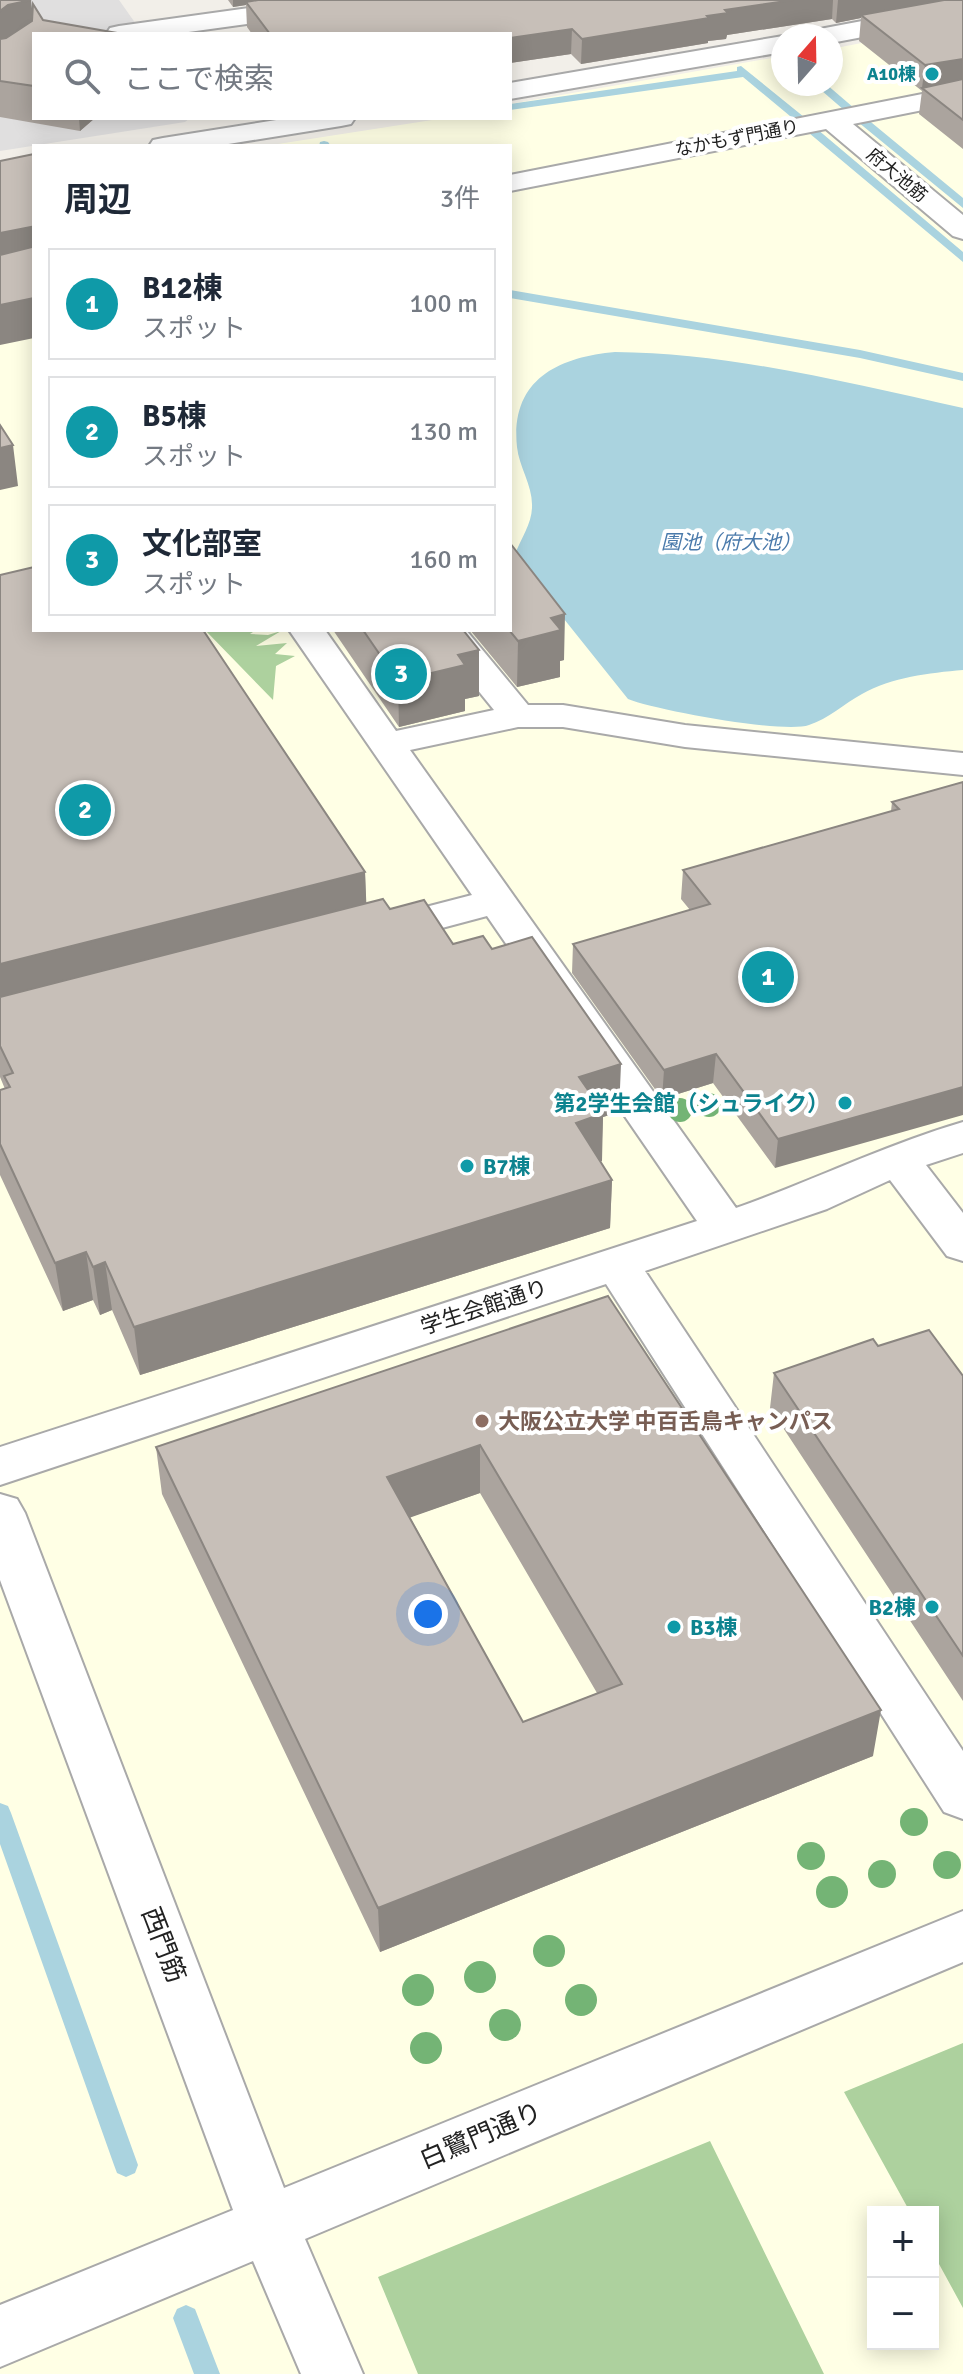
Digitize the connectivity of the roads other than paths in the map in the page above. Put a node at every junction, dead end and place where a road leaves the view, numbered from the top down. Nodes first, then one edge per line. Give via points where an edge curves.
1 (180, 0) edge
2 (362, 0) edge
3 (863, 9) dead end
4 (963, 10) edge
5 (884, 25) junction
6 (200, 29) edge
7 (151, 32) edge
8 (843, 33) edge
9 (771, 46) edge
10 (512, 91) edge
11 (958, 99) edge
12 (314, 120) edge
13 (832, 120) junction
14 (273, 123) edge
15 (173, 144) edge
16 (512, 183) edge
17 (963, 230) edge
18 (308, 632) edge
19 (449, 632) edge
20 (518, 716) junction
21 (387, 744) junction
22 (963, 764) edge
23 (497, 901) junction
24 (346, 940) edge
25 (963, 1137) edge
26 (897, 1159) junction
27 (726, 1228) junction
28 (963, 1245) edge
29 (616, 1264) junction
30 (0, 1466) edge
31 (0, 1513) edge
32 (963, 1796) edge
33 (963, 1936) edge
34 (268, 2224) junction
35 (0, 2336) edge
36 (332, 2374) edge

1 - 6 street
2 - 6 street
3 - 5 street
4 - 5 street
5 - 8 street
6 - 7 street
9 - 10 street
11 - 13 street, なかもず門通り
12 - 14 street
13 - 16 street, なかもず門通り
13 - 17 street, 府大池筋
14 - 15 street
18 - 21 street
19 - 20 street
20 - 21 street
20 - 22 street via 563,716 685,736
21 - 23 street
23 - 24 street
23 - 27 street
25 - 26 street, 学生会館通り
26 - 27 street, 学生会館通り
26 - 28 street
27 - 29 street, 学生会館通り
29 - 30 street, 学生会館通り
29 - 32 street
31 - 34 street, 西門筋
33 - 34 street, 白鷺門通り
34 - 35 street, 白鷺門通り
34 - 36 street, 西門筋

